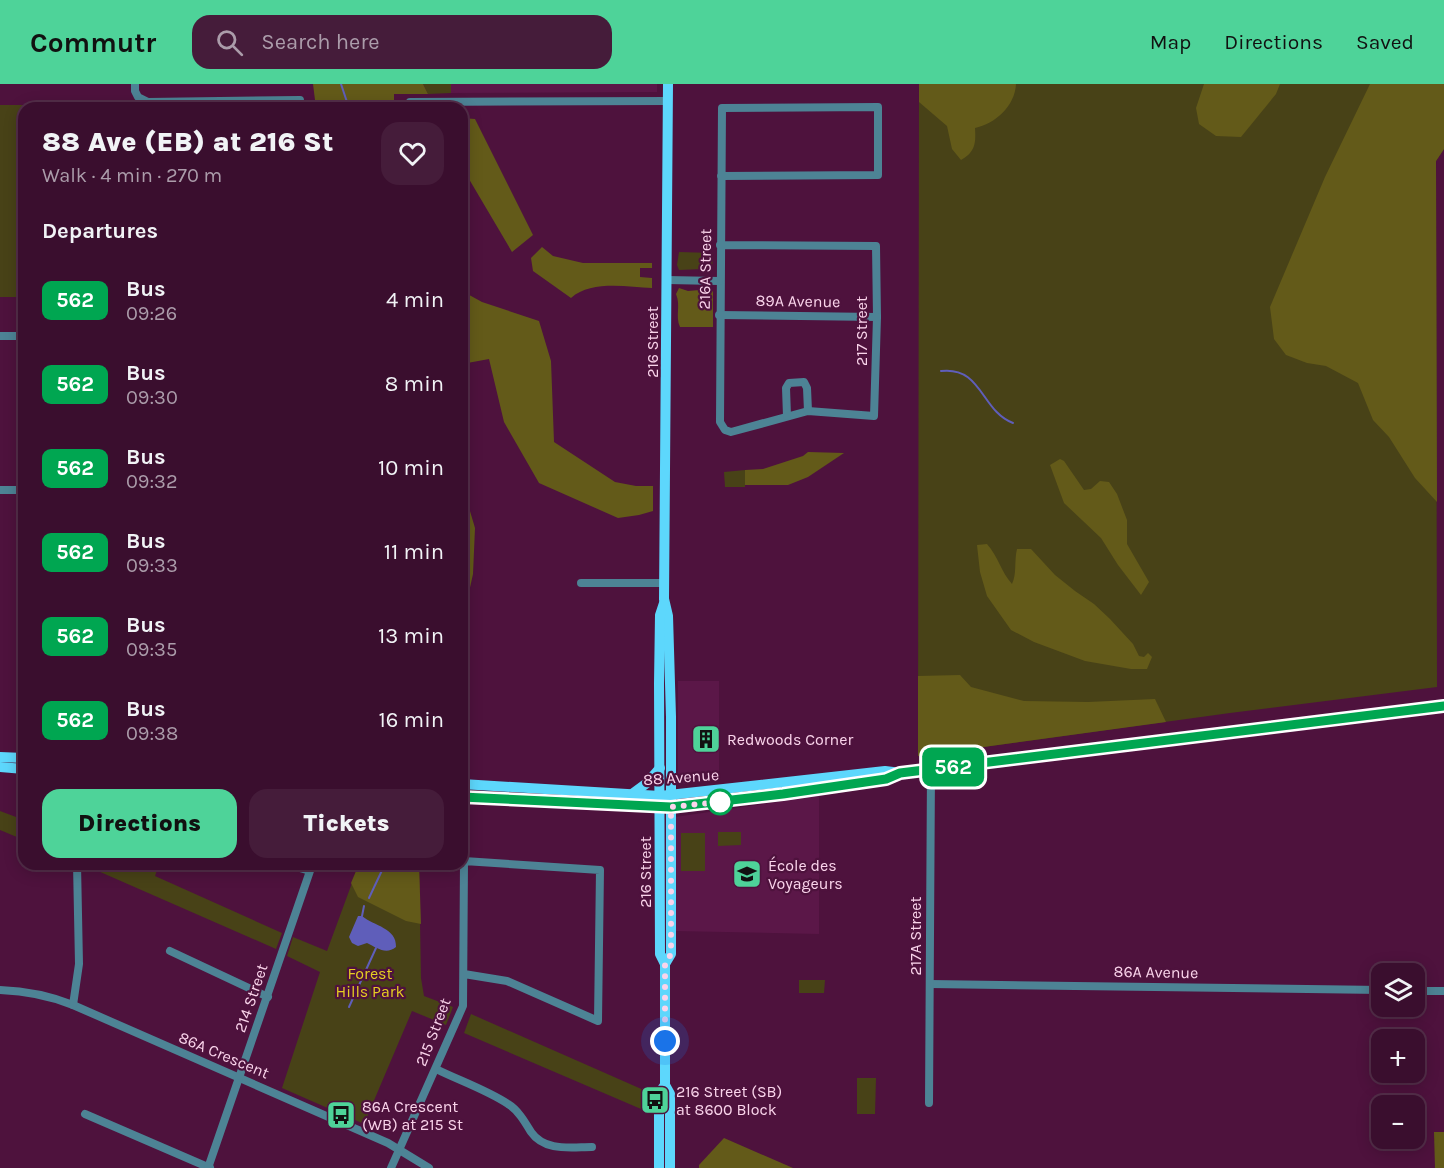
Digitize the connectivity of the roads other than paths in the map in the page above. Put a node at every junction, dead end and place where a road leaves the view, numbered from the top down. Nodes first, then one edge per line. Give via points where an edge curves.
1 (135, 84) edge
2 (668, 84) edge
3 (300, 100) dead end
4 (668, 101) junction
5 (152, 102) edge
6 (280, 102) edge
7 (410, 102) dead end
8 (721, 176) junction
9 (720, 245) junction
10 (667, 280) junction
11 (719, 282) junction
12 (719, 315) junction
13 (877, 317) junction
14 (0, 336) edge
15 (18, 336) edge
16 (808, 411) junction
17 (787, 416) junction
18 (0, 490) edge
19 (18, 490) edge
20 (581, 583) dead end
21 (664, 583) junction
22 (664, 599) junction
23 (1444, 706) edge
24 (0, 751) edge
25 (0, 757) edge
26 (18, 757) edge
27 (18, 758) edge
28 (0, 767) edge
29 (18, 768) edge
30 (660, 768) junction
31 (931, 770) junction
32 (900, 773) junction
33 (468, 784) edge
34 (631, 794) junction
35 (666, 796) junction
36 (468, 797) edge
37 (666, 807) junction
38 (468, 861) edge
39 (77, 870) edge
40 (307, 870) edge
41 (464, 870) edge
42 (170, 951) dead end
43 (464, 974) junction
44 (930, 984) junction
45 (0, 990) edge
46 (1371, 990) edge
47 (1425, 991) edge
48 (1444, 991) edge
49 (268, 997) junction
50 (73, 1005) junction
51 (436, 1069) junction
52 (239, 1078) junction
53 (665, 1085) junction
54 (929, 1103) dead end
55 (85, 1114) dead end
56 (592, 1147) dead end
57 (399, 1148) junction
58 (209, 1168) edge
59 (391, 1168) edge
60 (429, 1168) edge
61 (659, 1168) edge
62 (670, 1168) edge

1 - 5 street via 141,100
2 - 4 main road, 216 Street
3 - 6 street
4 - 7 street
4 - 10 main road, 216 Street
8 - 8 street, 216A Street via 722,108 878,107 878,175
8 - 9 street, 216A Street
9 - 11 street, 216A Street
9 - 13 street, 217 Street via 876,246
10 - 11 street
10 - 21 main road, 216 Street
11 - 12 street, 216A Street
12 - 13 street, 89A Avenue
12 - 17 street, 216A Street via 720,422 725,430 731,432
13 - 16 street, 217 Street via 874,416
14 - 15 street
16 - 17 street
16 - 17 street via 804,382 789,383
18 - 19 street
20 - 21 street
21 - 22 main road, 216 Street
22 - 30 main road, 216 Street via 660,626
22 - 35 main road, 216 Street via 668,616
23 - 31 main road, 88 Avenue
24 - 26 main road
25 - 27 main road
28 - 29 main road
30 - 34 main road
30 - 35 main road, 216 Street
31 - 32 main road, 88 Avenue
31 - 44 street, 217A Street
32 - 35 main road, 88 Avenue via 885,771
32 - 37 main road, 88 Avenue via 886,779 783,794
33 - 34 main road, 88 Avenue
34 - 35 main road, 88 Avenue
35 - 37 main road, 216 Street
36 - 37 main road, 88 Avenue
37 - 53 main road, 216 Street via 660,954 665,964
38 - 43 street, 215 Street via 600,870 598,1021 507,981
39 - 50 street via 79,964
40 - 49 street, 214 Street via 310,871
41 - 43 street, 215 Street
42 - 49 street
43 - 51 street, 215 Street via 463,1006
44 - 46 street, 86A Avenue
44 - 54 street, 217A Street
45 - 50 street, 86A Crescent via 47,995
47 - 48 street
49 - 52 street, 214 Street
50 - 52 street, 86A Crescent
51 - 56 street via 509,1104 543,1144 556,1148
51 - 57 street, 215 Street
52 - 57 street, 86A Crescent
52 - 58 street, 214 Street
53 - 61 main road, 216 Street via 659,1093
53 - 62 main road, 216 Street via 670,1094
55 - 58 street
57 - 59 street, 215 Street
57 - 60 street, 86A Crescent

